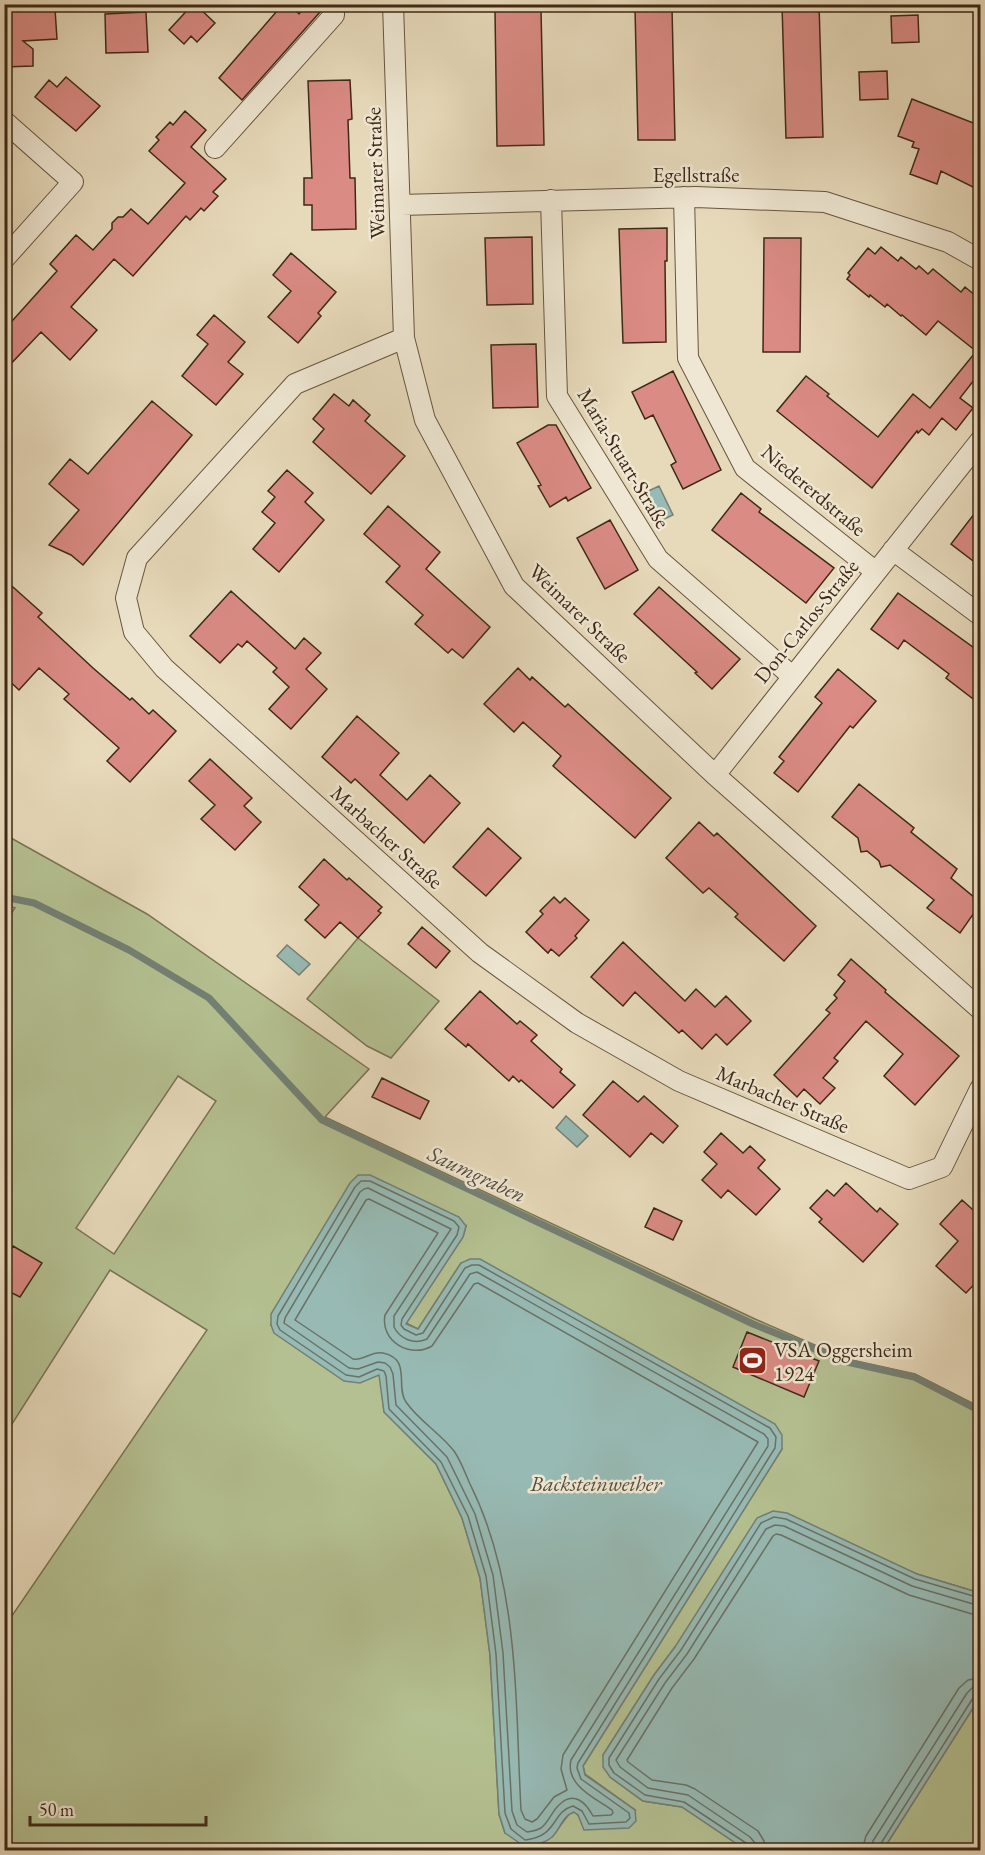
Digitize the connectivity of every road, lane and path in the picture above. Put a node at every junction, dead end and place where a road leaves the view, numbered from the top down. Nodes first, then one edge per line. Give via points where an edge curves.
1 (334, 4) edge
2 (393, 4) edge
3 (4, 121) edge
4 (215, 148) dead end
5 (684, 197) junction
6 (551, 200) junction
7 (401, 205) junction
8 (4, 259) edge
9 (981, 260) edge
10 (404, 338) junction
11 (981, 441) edge
12 (893, 550) junction
13 (876, 572) junction
14 (981, 615) edge
15 (793, 677) junction
16 (715, 775) junction
17 (981, 1009) edge
18 (981, 1089) edge

1 - 4 street via 334,15
2 - 7 street, Weimarer Straße
3 - 8 street via 73,182
5 - 6 street, Egellstraße
5 - 9 street, Egellstraße via 825,201 948,242
5 - 13 street, Niedererdstraße via 688,358 745,468
6 - 7 street, Egellstraße
6 - 15 street, Maria-Stuart-Straße via 557,396 658,559
7 - 10 street, Weimarer Straße
10 - 16 street, Weimarer Straße via 426,420 514,586
10 - 18 street, Marbacher Straße via 295,384 137,558 126,598 134,632 164,668 480,953 577,1023 679,1081 909,1179 942,1167
11 - 12 street, Don-Carlos-Straße
12 - 13 street, Don-Carlos-Straße
12 - 14 street
13 - 15 street, Don-Carlos-Straße
15 - 16 street, Don-Carlos-Straße
16 - 17 street, Weimarer Straße

